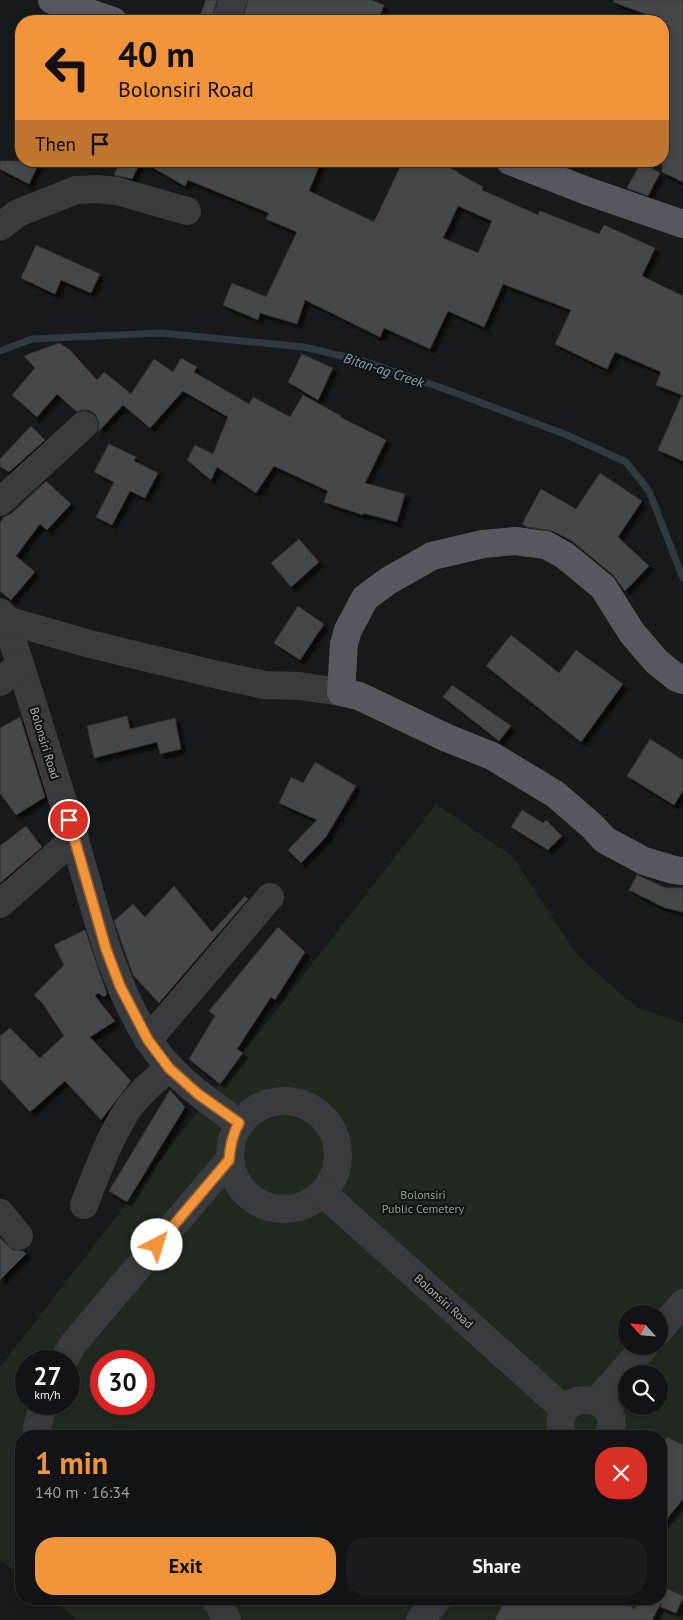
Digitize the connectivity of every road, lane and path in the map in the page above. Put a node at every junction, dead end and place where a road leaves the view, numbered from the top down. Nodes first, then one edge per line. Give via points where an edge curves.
1 (52, 0) edge
2 (233, 0) edge
3 (101, 12) edge
4 (228, 15) edge
5 (525, 167) edge
6 (187, 211) dead end
7 (683, 224) edge
8 (0, 227) edge
9 (84, 425) dead end
10 (0, 502) edge
11 (3, 616) edge
12 (20, 664) junction
13 (683, 680) edge
14 (0, 682) edge
15 (340, 692) junction
16 (74, 838) junction
17 (683, 871) edge
18 (270, 898) dead end
19 (0, 904) edge
20 (148, 1040) junction
21 (169, 1068) junction
22 (239, 1123) junction
23 (229, 1160) junction
24 (323, 1193) junction
25 (84, 1204) dead end
26 (0, 1213) edge
27 (19, 1236) dead end
28 (683, 1303) edge
29 (668, 1320) edge
30 (69, 1350) edge
31 (637, 1355) edge
32 (597, 1401) junction
33 (41, 1415) edge
34 (564, 1423) edge
35 (37, 1430) edge
36 (609, 1430) edge
37 (219, 1605) edge
38 (433, 1605) edge
39 (227, 1620) edge
40 (420, 1620) edge

1 - 3 main road
2 - 4 street
5 - 7 main road
6 - 8 street via 117,191 76,190 18,213
9 - 10 street
11 - 12 street, Bolonsiri Road
11 - 15 street via 90,644 218,676 265,685
12 - 14 street
12 - 16 street, Bolonsiri Road
13 - 15 main road via 657,662 632,633 602,588 574,563 546,545 515,542 483,544 432,556 388,580 364,598 344,644
15 - 17 main road via 359,696 492,756 556,794 605,840 644,861
16 - 19 street
16 - 20 street, Bolonsiri Road via 106,949 120,986
18 - 20 street
20 - 21 street, Bolonsiri Road
21 - 22 street, Bolonsiri Road via 198,1094
21 - 25 street via 148,1086 115,1130
22 - 23 street via 230,1144
22 - 24 street via 257,1107 272,1102 287,1100 316,1110 327,1121 338,1150 332,1180
23 - 24 street via 241,1188 266,1206 296,1208
23 - 30 street
24 - 34 street, Bolonsiri Road
26 - 27 street
28 - 29 street
31 - 32 street
32 - 34 street via 588,1399 571,1403
32 - 36 street via 610,1414
33 - 35 street
37 - 39 street
38 - 40 street

